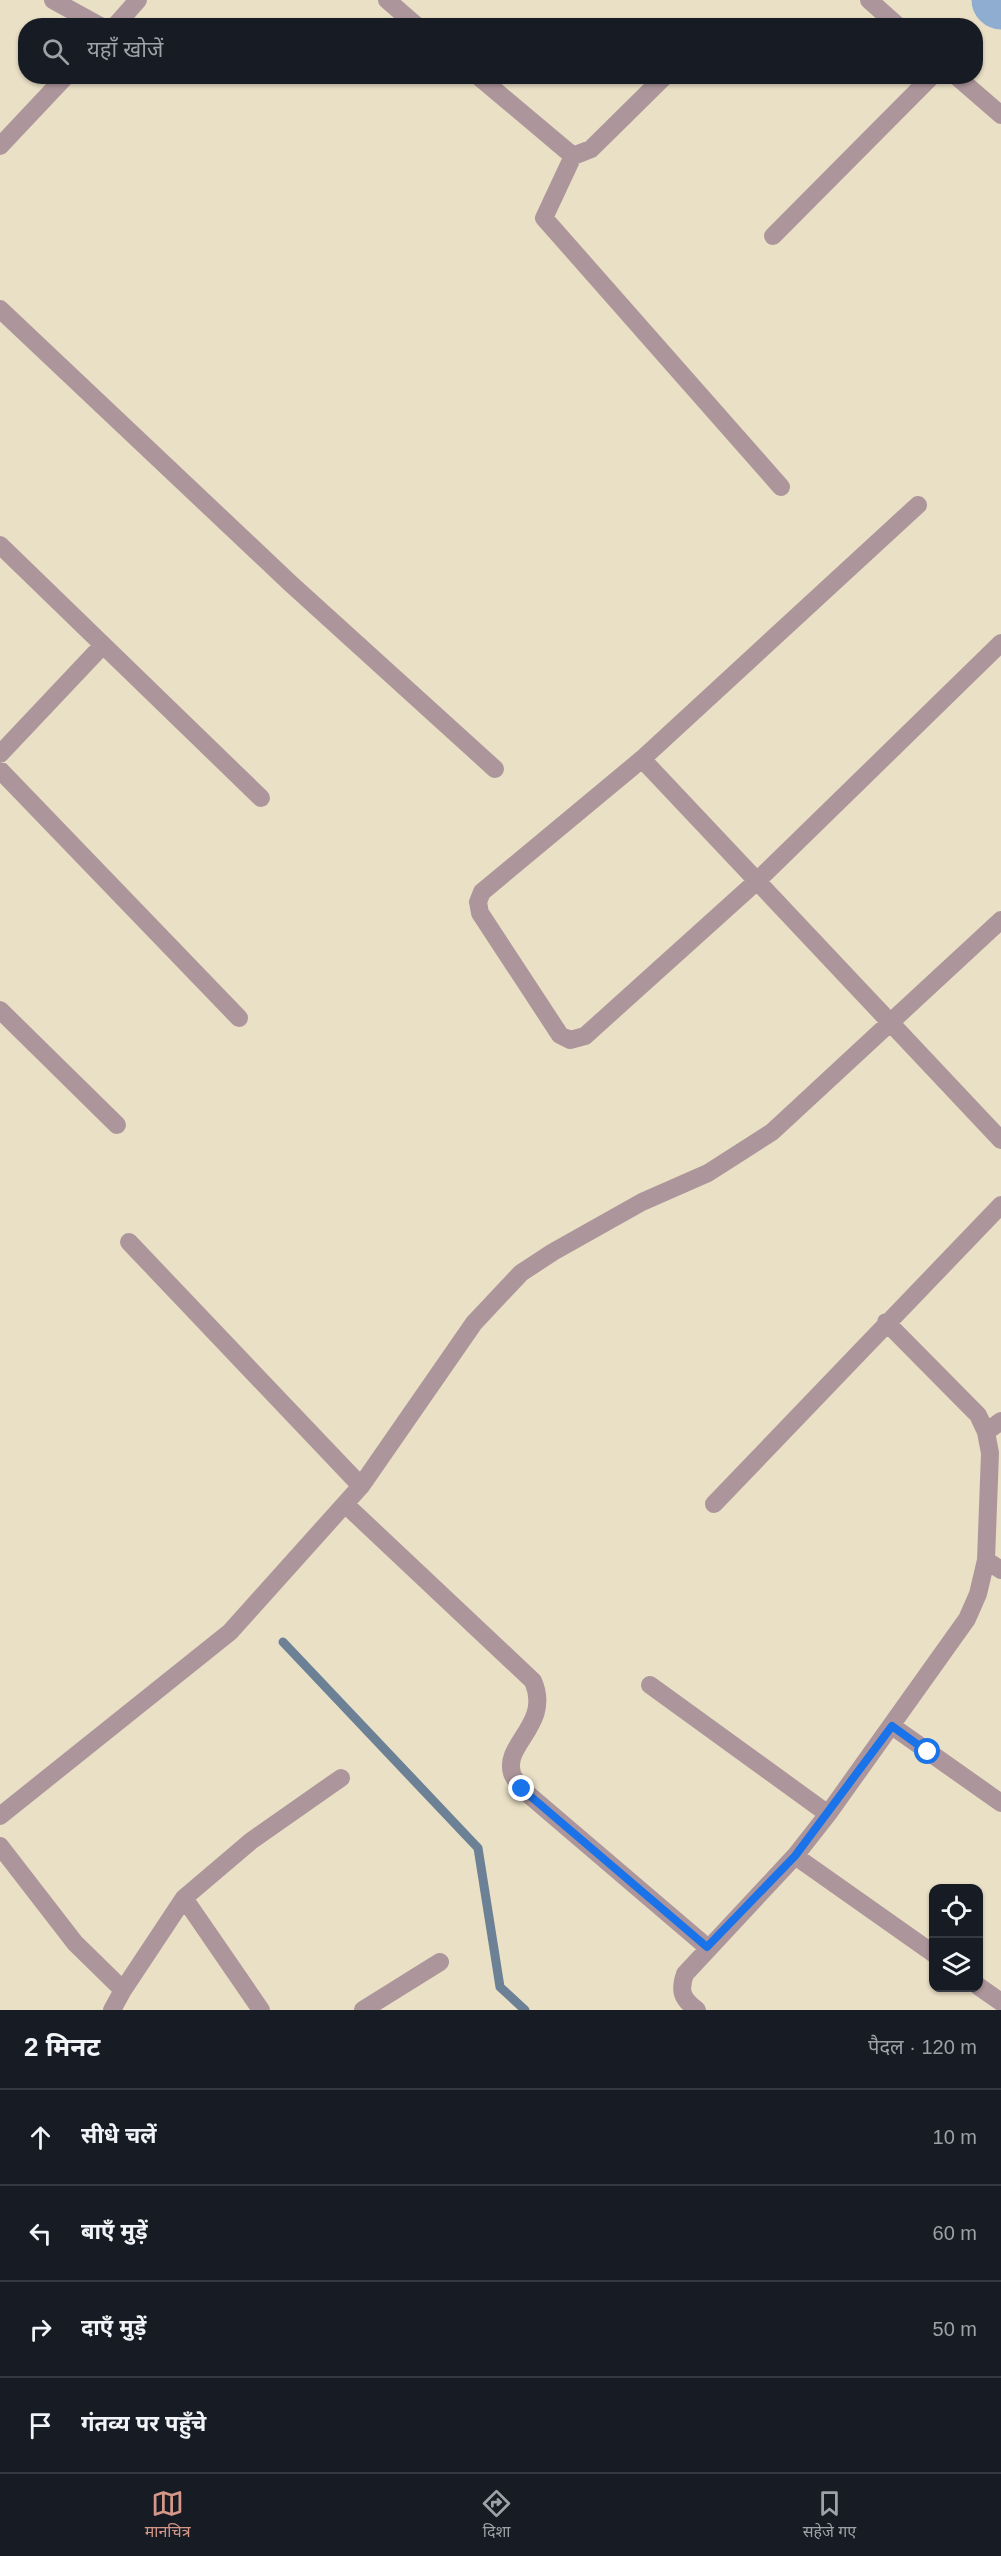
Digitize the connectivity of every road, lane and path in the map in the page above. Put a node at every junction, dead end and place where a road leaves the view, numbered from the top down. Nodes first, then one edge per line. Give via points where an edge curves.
1 (53, 0) edge
2 (138, 0) edge
3 (387, 0) edge
4 (869, 0) edge
5 (85, 18) edge
6 (122, 18) edge
7 (408, 18) edge
8 (889, 18) edge
9 (58, 84) edge
10 (488, 84) edge
11 (657, 84) edge
12 (924, 84) edge
13 (965, 84) edge
14 (1001, 115) edge
15 (0, 146) edge
16 (573, 156) junction
17 (773, 236) dead end
18 (0, 309) edge
19 (781, 487) dead end
20 (918, 505) dead end
21 (0, 545) edge
22 (1001, 643) edge
23 (103, 645) junction
24 (0, 754) edge
25 (642, 759) junction
26 (495, 768) dead end
27 (0, 770) edge
28 (261, 798) dead end
29 (758, 881) junction
30 (1001, 920) edge
31 (0, 1010) edge
32 (239, 1018) dead end
33 (892, 1023) junction
34 (117, 1125) dead end
35 (1001, 1140) edge
36 (1001, 1205) edge
37 (129, 1242) dead end
38 (886, 1322) junction
39 (1001, 1421) edge
40 (986, 1432) junction
41 (361, 1486) junction
42 (345, 1504) junction
43 (714, 1504) dead end
44 (993, 1565) edge
45 (651, 1685) dead end
46 (892, 1726) junction
47 (341, 1779) dead end
48 (1001, 1803) edge
49 (828, 1814) junction
50 (0, 1816) edge
51 (0, 1846) edge
52 (795, 1856) junction
53 (184, 1898) junction
54 (707, 1947) junction
55 (929, 1951) edge
56 (440, 1962) dead end
57 (983, 1989) edge
58 (123, 1990) junction
59 (1001, 2002) edge
60 (112, 2010) edge
61 (261, 2010) edge
62 (363, 2010) edge
63 (697, 2010) edge

1 - 5 street
2 - 6 street
3 - 7 street
4 - 8 street
9 - 15 street
10 - 16 street
11 - 16 street via 591,149
12 - 17 street
13 - 14 street
16 - 19 street via 544,218
18 - 26 street via 290,583
20 - 25 street
21 - 23 street
22 - 29 street
23 - 24 street
23 - 28 street
25 - 29 street
25 - 29 street via 482,892 478,902 480,913 560,1035 570,1040 585,1036
27 - 32 street
29 - 33 street
30 - 33 street
31 - 34 street
33 - 35 street
33 - 41 street via 772,1132 742,1153 642,1202 521,1273 474,1323
36 - 38 street
37 - 41 street
38 - 40 street via 978,1415
38 - 43 street
39 - 40 street
40 - 44 street
41 - 42 street
42 - 50 street via 230,1632
42 - 54 street via 533,1681 539,1695 537,1713 511,1760 512,1773 522,1789
44 - 46 street via 967,1619
45 - 49 street
46 - 48 street
46 - 49 street
47 - 53 street via 251,1840
49 - 52 street
51 - 58 street via 75,1943
52 - 54 street
52 - 55 street
53 - 58 street
53 - 61 street
54 - 63 street via 685,1974 681,1986 684,2001
56 - 62 street
57 - 59 street
58 - 60 street

